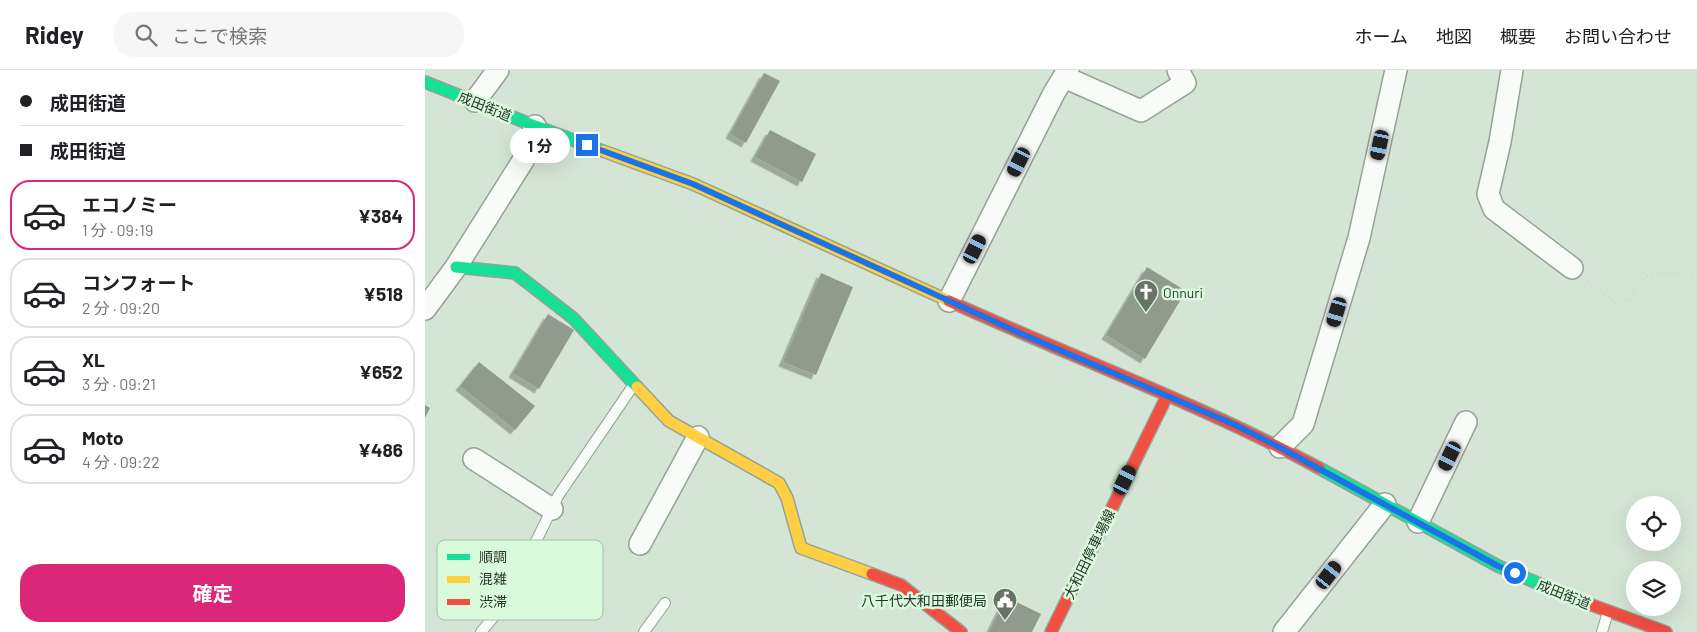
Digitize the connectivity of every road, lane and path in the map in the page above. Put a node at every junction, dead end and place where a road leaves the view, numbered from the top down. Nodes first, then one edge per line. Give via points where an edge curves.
1 (498, 70) edge
2 (1178, 70) edge
3 (1396, 70) edge
4 (1511, 70) edge
5 (1066, 74) edge
6 (425, 82) edge
7 (475, 101) junction
8 (535, 126) junction
9 (456, 267) junction
10 (1572, 268) joint
11 (1697, 278) edge
12 (949, 301) junction
13 (425, 309) edge
14 (635, 383) junction
15 (1167, 396) junction
16 (1466, 422) dead end
17 (698, 437) junction
18 (1279, 447) junction
19 (474, 458) dead end
20 (1385, 504) junction
21 (552, 509) junction
22 (1418, 522) junction
23 (537, 540) edge
24 (640, 544) dead end
25 (665, 603) dead end
26 (1608, 611) junction
27 (491, 620) edge
28 (481, 632) edge
29 (644, 632) edge
30 (961, 632) edge
31 (1051, 632) edge
32 (1284, 632) edge
33 (1602, 632) edge
34 (1667, 632) edge

1 - 7 street
2 - 5 street via 1185,83 1141,111
3 - 18 street via 1359,238 1306,415 1303,424
4 - 10 street via 1488,194 1494,210
5 - 12 street
6 - 7 main road, 成田街道
7 - 8 main road, 成田街道
8 - 9 street via 523,159
8 - 12 main road, 成田街道 via 693,184
9 - 13 street
9 - 14 main road via 515,272 573,318
10 - 11 path via 1615,303 1629,301 1643,278 1653,274 1684,274
12 - 15 main road, 成田街道
14 - 17 main road via 669,421
14 - 21 lane
15 - 18 main road, 成田街道
15 - 31 main road, 大和田停車場線
16 - 22 street
17 - 24 street
17 - 30 main road via 779,483 785,492 801,548 901,585
18 - 20 main road, 成田街道
19 - 21 street
20 - 22 main road, 成田街道
20 - 32 street
21 - 23 lane
22 - 26 main road, 成田街道 via 1498,566
25 - 29 lane
26 - 33 lane
26 - 34 main road, 成田街道
27 - 28 lane

